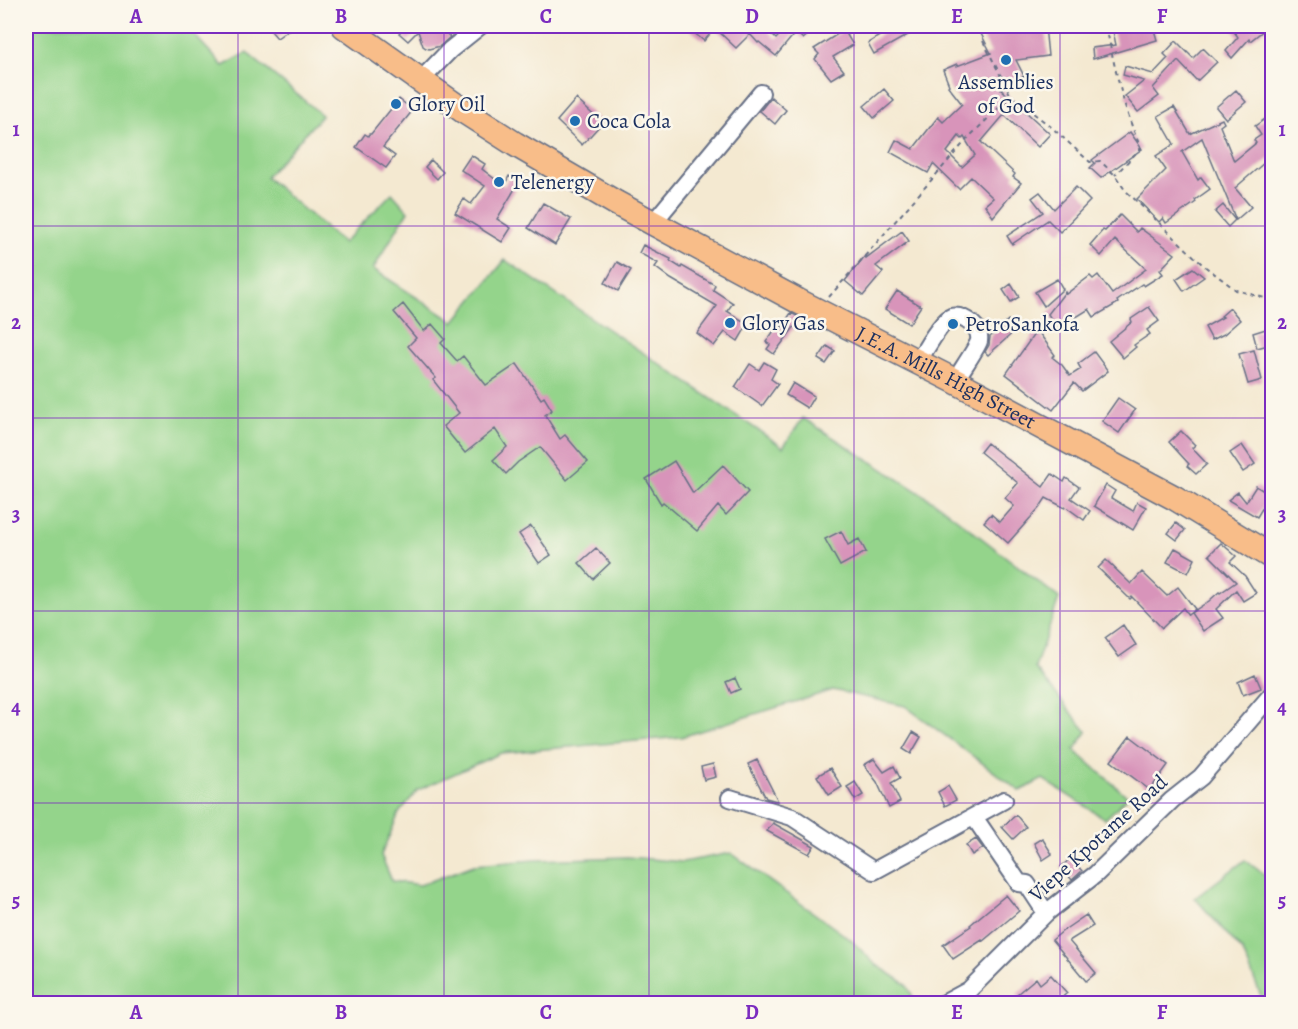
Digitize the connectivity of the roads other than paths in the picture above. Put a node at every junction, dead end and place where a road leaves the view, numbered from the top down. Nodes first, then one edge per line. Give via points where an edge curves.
1 (344, 26) edge
2 (480, 26) edge
3 (421, 80) junction
4 (760, 93) dead end
5 (653, 224) junction
6 (918, 362) junction
7 (955, 381) junction
8 (1272, 557) edge
9 (1272, 694) edge
10 (730, 798) dead end
11 (1004, 801) dead end
12 (974, 817) junction
13 (1046, 913) junction
14 (943, 1004) edge

1 - 3 highway, J.E.A. Mills High Street
2 - 3 street
3 - 5 highway, J.E.A. Mills High Street via 515,144
4 - 5 street
5 - 6 highway, J.E.A. Mills High Street
6 - 7 highway, J.E.A. Mills High Street
6 - 7 street via 946,320 961,317 974,325 979,341
7 - 8 highway, J.E.A. Mills High Street via 1175,498
9 - 13 street, Viepe Kpotame Road via 1201,777 1096,874
10 - 12 street via 792,817 873,872
11 - 12 street
12 - 13 street via 1019,883 1027,884
13 - 14 street, Viepe Kpotame Road via 969,990

